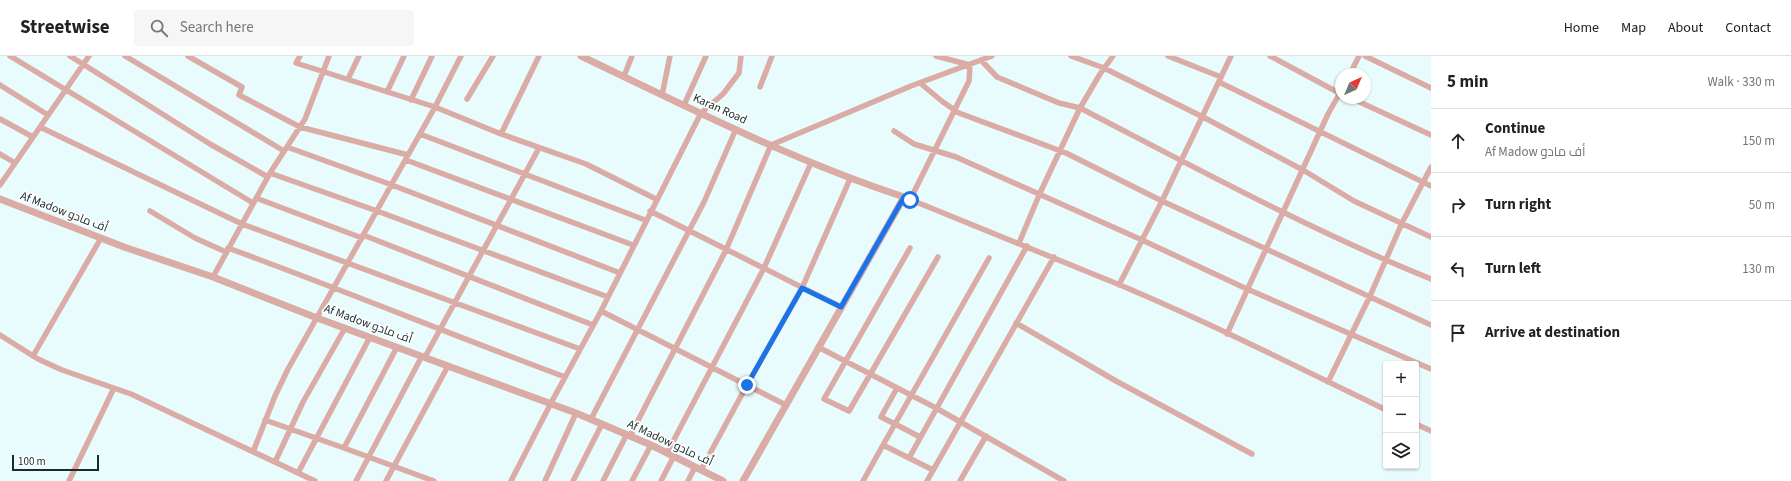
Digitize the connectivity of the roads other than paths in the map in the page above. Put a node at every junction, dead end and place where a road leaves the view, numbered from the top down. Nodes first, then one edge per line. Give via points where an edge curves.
1 (10, 56) edge
2 (70, 56) edge
3 (89, 56) edge
4 (125, 56) edge
5 (188, 56) edge
6 (300, 56) edge
7 (329, 56) edge
8 (359, 56) edge
9 (404, 56) edge
10 (432, 56) edge
11 (461, 56) edge
12 (493, 56) edge
13 (539, 56) edge
14 (581, 56) edge
15 (632, 56) edge
16 (670, 56) edge
17 (706, 56) edge
18 (741, 56) edge
19 (772, 56) edge
20 (938, 56) edge
21 (992, 56) edge
22 (1071, 56) edge
23 (1113, 56) edge
24 (1168, 56) edge
25 (1232, 56) edge
26 (1270, 56) edge
27 (1360, 56) edge
28 (1365, 56) edge
29 (592, 58) edge
30 (981, 60) junction
31 (84, 64) junction
32 (970, 65) junction
33 (1104, 68) junction
34 (1353, 68) edge
35 (322, 72) junction
36 (624, 76) junction
37 (348, 80) junction
38 (1220, 80) junction
39 (920, 83) junction
40 (0, 85) edge
41 (760, 87) dead end
42 (1431, 88) edge
43 (1335, 89) edge
44 (66, 90) junction
45 (387, 92) junction
46 (662, 95) junction
47 (467, 99) dead end
48 (411, 100) junction
49 (1335, 104) edge
50 (1364, 104) edge
51 (684, 105) junction
52 (435, 107) junction
53 (1080, 108) junction
54 (954, 109) junction
55 (700, 113) junction
56 (48, 115) junction
57 (1203, 117) junction
58 (0, 119) edge
59 (40, 127) junction
60 (300, 127) junction
61 (736, 129) junction
62 (894, 131) dead end
63 (1321, 131) junction
64 (420, 134) junction
65 (501, 134) junction
66 (1431, 136) edge
67 (33, 138) junction
68 (771, 145) junction
69 (539, 148) junction
70 (285, 149) junction
71 (934, 150) junction
72 (1059, 151) junction
73 (0, 154) edge
74 (407, 158) junction
75 (1181, 160) junction
76 (811, 162) junction
77 (15, 163) junction
78 (1431, 167) edge
79 (1303, 170) junction
80 (525, 174) junction
81 (269, 175) junction
82 (850, 179) junction
83 (1423, 182) junction
84 (0, 185) edge
85 (392, 185) junction
86 (1431, 186) edge
87 (1040, 193) junction
88 (907, 198) junction
89 (0, 199) edge
90 (511, 199) junction
91 (656, 199) junction
92 (254, 201) junction
93 (1162, 201) junction
94 (150, 211) dead end
95 (377, 211) junction
96 (650, 211) junction
97 (1283, 212) junction
98 (645, 220) junction
99 (1402, 223) junction
100 (242, 224) junction
101 (497, 225) junction
102 (688, 230) junction
103 (363, 236) junction
104 (1431, 237) edge
105 (101, 238) junction
106 (1142, 240) junction
107 (1020, 243) junction
108 (633, 245) junction
109 (1028, 246) junction
110 (910, 248) dead end
111 (1266, 248) junction
112 (227, 250) junction
113 (726, 250) junction
114 (483, 251) junction
115 (938, 257) dead end
116 (1054, 257) junction
117 (989, 258) dead end
118 (1386, 260) junction
119 (348, 263) junction
120 (764, 268) junction
121 (620, 273) junction
122 (213, 277) junction
123 (469, 277) junction
124 (1431, 279) edge
125 (1119, 285) junction
126 (335, 287) junction
127 (802, 288) junction
128 (1247, 289) junction
129 (1370, 296) junction
130 (608, 297) junction
131 (454, 303) junction
132 (841, 307) junction
133 (601, 311) junction
134 (317, 318) junction
135 (1016, 323) junction
136 (593, 325) junction
137 (1431, 325) edge
138 (345, 328) junction
139 (637, 329) junction
140 (440, 330) junction
141 (1227, 334) junction
142 (1352, 334) junction
143 (0, 335) edge
144 (370, 337) junction
145 (397, 347) junction
146 (818, 347) junction
147 (675, 349) junction
148 (580, 350) junction
149 (33, 356) junction
150 (423, 357) junction
151 (846, 361) junction
152 (448, 366) junction
153 (713, 367) junction
154 (1431, 369) edge
155 (871, 374) junction
156 (565, 377) junction
157 (1328, 382) junction
158 (747, 385) junction
159 (114, 388) junction
160 (896, 388) junction
161 (911, 395) junction
162 (551, 403) junction
163 (786, 405) junction
164 (936, 408) junction
165 (1383, 409) edge
166 (576, 413) junction
167 (591, 419) junction
168 (265, 420) junction
169 (960, 421) junction
170 (602, 424) junction
171 (895, 424) junction
172 (1419, 425) edge
173 (291, 429) junction
174 (1431, 430) edge
175 (628, 435) junction
176 (986, 436) junction
177 (920, 437) junction
178 (316, 438) junction
179 (651, 445) junction
180 (883, 445) junction
181 (344, 448) junction
182 (253, 452) junction
183 (667, 452) junction
184 (1252, 454) dead end
185 (674, 456) junction
186 (368, 457) junction
187 (909, 458) junction
188 (275, 462) junction
189 (393, 466) junction
190 (698, 468) junction
191 (933, 470) junction
192 (298, 473) junction
193 (712, 478) edge
194 (68, 481) edge
195 (314, 481) edge
196 (356, 481) edge
197 (386, 481) edge
198 (434, 481) edge
199 (511, 481) edge
200 (545, 481) edge
201 (573, 481) edge
202 (603, 481) edge
203 (632, 481) edge
204 (661, 481) edge
205 (688, 481) edge
206 (724, 481) edge
207 (743, 481) edge
208 (863, 481) edge
209 (927, 481) edge
210 (960, 481) edge
211 (1064, 481) edge

1 - 44 street
2 - 31 street
3 - 31 street
4 - 70 street
5 - 60 street via 242,87 238,95
6 - 35 street via 296,63
7 - 35 street
8 - 37 street
9 - 45 street
10 - 48 street
11 - 52 street
12 - 47 street
13 - 65 street
14 - 29 street, Karan Road
15 - 36 street
16 - 46 street
17 - 51 street
18 - 55 street via 739,73 723,94
19 - 41 street
20 - 32 street
21 - 30 street
22 - 33 street
23 - 33 street
24 - 38 street
25 - 38 street
26 - 43 street
27 - 34 street
28 - 42 street
29 - 36 street, Karan Road
30 - 32 street
30 - 53 street via 997,77 1059,103
31 - 44 street
31 - 81 street via 210,144
32 - 39 street
32 - 54 street via 969,81
33 - 53 street
33 - 57 street
35 - 37 street
35 - 60 street
36 - 46 street, Karan Road
37 - 45 street
38 - 57 street
38 - 63 street
39 - 54 street
39 - 68 street
40 - 56 street
44 - 56 street
44 - 92 street
45 - 48 street
46 - 51 street, Karan Road
48 - 52 street
49 - 63 street
50 - 66 street
51 - 55 street, Karan Road
52 - 64 street
52 - 65 street
53 - 72 street
53 - 75 street
54 - 71 street
54 - 72 street
55 - 61 street, Karan Road
55 - 91 street
56 - 59 street
57 - 75 street
57 - 79 street
58 - 67 street
59 - 67 street
59 - 100 street
60 - 70 street
60 - 74 street
61 - 68 street, Karan Road
61 - 102 street via 704,202
62 - 71 street via 914,144
63 - 79 street
63 - 83 street
64 - 74 street
64 - 80 street
65 - 69 street
67 - 77 street
68 - 76 street, Karan Road
68 - 113 street
69 - 80 street
69 - 91 street via 586,164
70 - 81 street
70 - 85 street
71 - 87 street
71 - 88 street
72 - 87 street
72 - 93 street
73 - 77 street
74 - 85 street
74 - 90 street
75 - 93 street
75 - 97 street
76 - 82 street, Karan Road
76 - 120 street
77 - 84 street
78 - 83 street
79 - 97 street
79 - 99 street via 1354,201
80 - 90 street
80 - 98 street
81 - 92 street
81 - 95 street
82 - 88 street, Karan Road
82 - 127 street
83 - 86 street
83 - 99 street
85 - 95 street
85 - 101 street
87 - 106 street
87 - 107 street
88 - 107 street
88 - 132 street
89 - 105 street, Af Madow أف مادو
90 - 101 street
90 - 108 street
91 - 96 street
92 - 100 street
92 - 103 street
93 - 106 street
93 - 111 street
94 - 112 street via 195,238
95 - 103 street
95 - 114 street
96 - 98 street
96 - 102 street
97 - 111 street
97 - 118 street
98 - 108 street
99 - 104 street
99 - 118 street
100 - 112 street
100 - 119 street
101 - 114 street
101 - 121 street
102 - 113 street
102 - 139 street
103 - 119 street
103 - 123 street
105 - 122 street, Af Madow أف مادو
105 - 149 street
106 - 125 street
106 - 128 street
107 - 109 street
108 - 121 street
109 - 116 street
109 - 164 street
110 - 151 street
111 - 128 street
111 - 129 street
112 - 122 street
112 - 126 street
113 - 120 street
113 - 147 street
114 - 123 street
114 - 130 street
115 - 155 street
116 - 125 street
116 - 135 street
117 - 161 street
118 - 124 street
118 - 129 street
119 - 126 street
119 - 131 street
120 - 127 street
120 - 153 street
121 - 130 street
122 - 134 street, Af Madow أف مادو
123 - 131 street
123 - 136 street
125 - 141 street
126 - 134 street
126 - 140 street
127 - 132 street
127 - 158 street
128 - 141 street
128 - 142 street
129 - 137 street
129 - 142 street
130 - 133 street
131 - 140 street
131 - 148 street
132 - 146 street
133 - 136 street
133 - 139 street
134 - 138 street, Af Madow أف مادو
134 - 168 street via 288,369
135 - 169 street
135 - 184 street via 1116,381
136 - 148 street
138 - 144 street, Af Madow أف مادو
138 - 173 street via 303,402
139 - 147 street
139 - 167 street
140 - 150 street
140 - 156 street
141 - 157 street
142 - 154 street
142 - 157 street
143 - 149 street
144 - 145 street, Af Madow أف مادو
144 - 178 street
145 - 150 street, Af Madow أف مادو
145 - 181 street
146 - 151 street
146 - 163 street
147 - 153 street
147 - 175 street
148 - 156 street
149 - 159 street via 62,370
150 - 152 street, Af Madow أف مادو
150 - 186 street
151 - 155 street
151 - 155 street via 824,399 849,411
152 - 162 street, Af Madow أف مادو
152 - 189 street
153 - 158 street
153 - 183 street
155 - 160 street
156 - 162 street
157 - 165 street
158 - 163 street
158 - 190 street
159 - 182 street
159 - 194 street
160 - 161 street
160 - 171 street via 881,417
161 - 164 street
161 - 171 street
162 - 166 street, Af Madow أف مادو
162 - 199 street
163 - 207 street
164 - 169 street
164 - 177 street
166 - 167 street, Af Madow أف مادو
166 - 200 street
167 - 170 street, Af Madow أف مادو
168 - 173 street
168 - 182 street
169 - 176 street
169 - 191 street
170 - 175 street, Af Madow أف مادو
170 - 201 street
171 - 177 street
171 - 180 street
172 - 174 street
173 - 178 street
173 - 188 street
175 - 179 street, Af Madow أف مادو
175 - 202 street
176 - 210 street
176 - 211 street
177 - 187 street
178 - 181 street
178 - 192 street
179 - 183 street, Af Madow أف مادو
179 - 203 street
180 - 187 street
180 - 208 street
181 - 186 street
182 - 188 street
183 - 185 street, Af Madow أف مادو
185 - 190 street, Af Madow أف مادو
185 - 204 street
186 - 189 street
186 - 196 street
187 - 191 street
188 - 192 street
189 - 197 street
189 - 198 street
190 - 193 street, Af Madow أف مادو
190 - 205 street
191 - 209 street
192 - 195 street
193 - 206 street, Af Madow أف مادو

